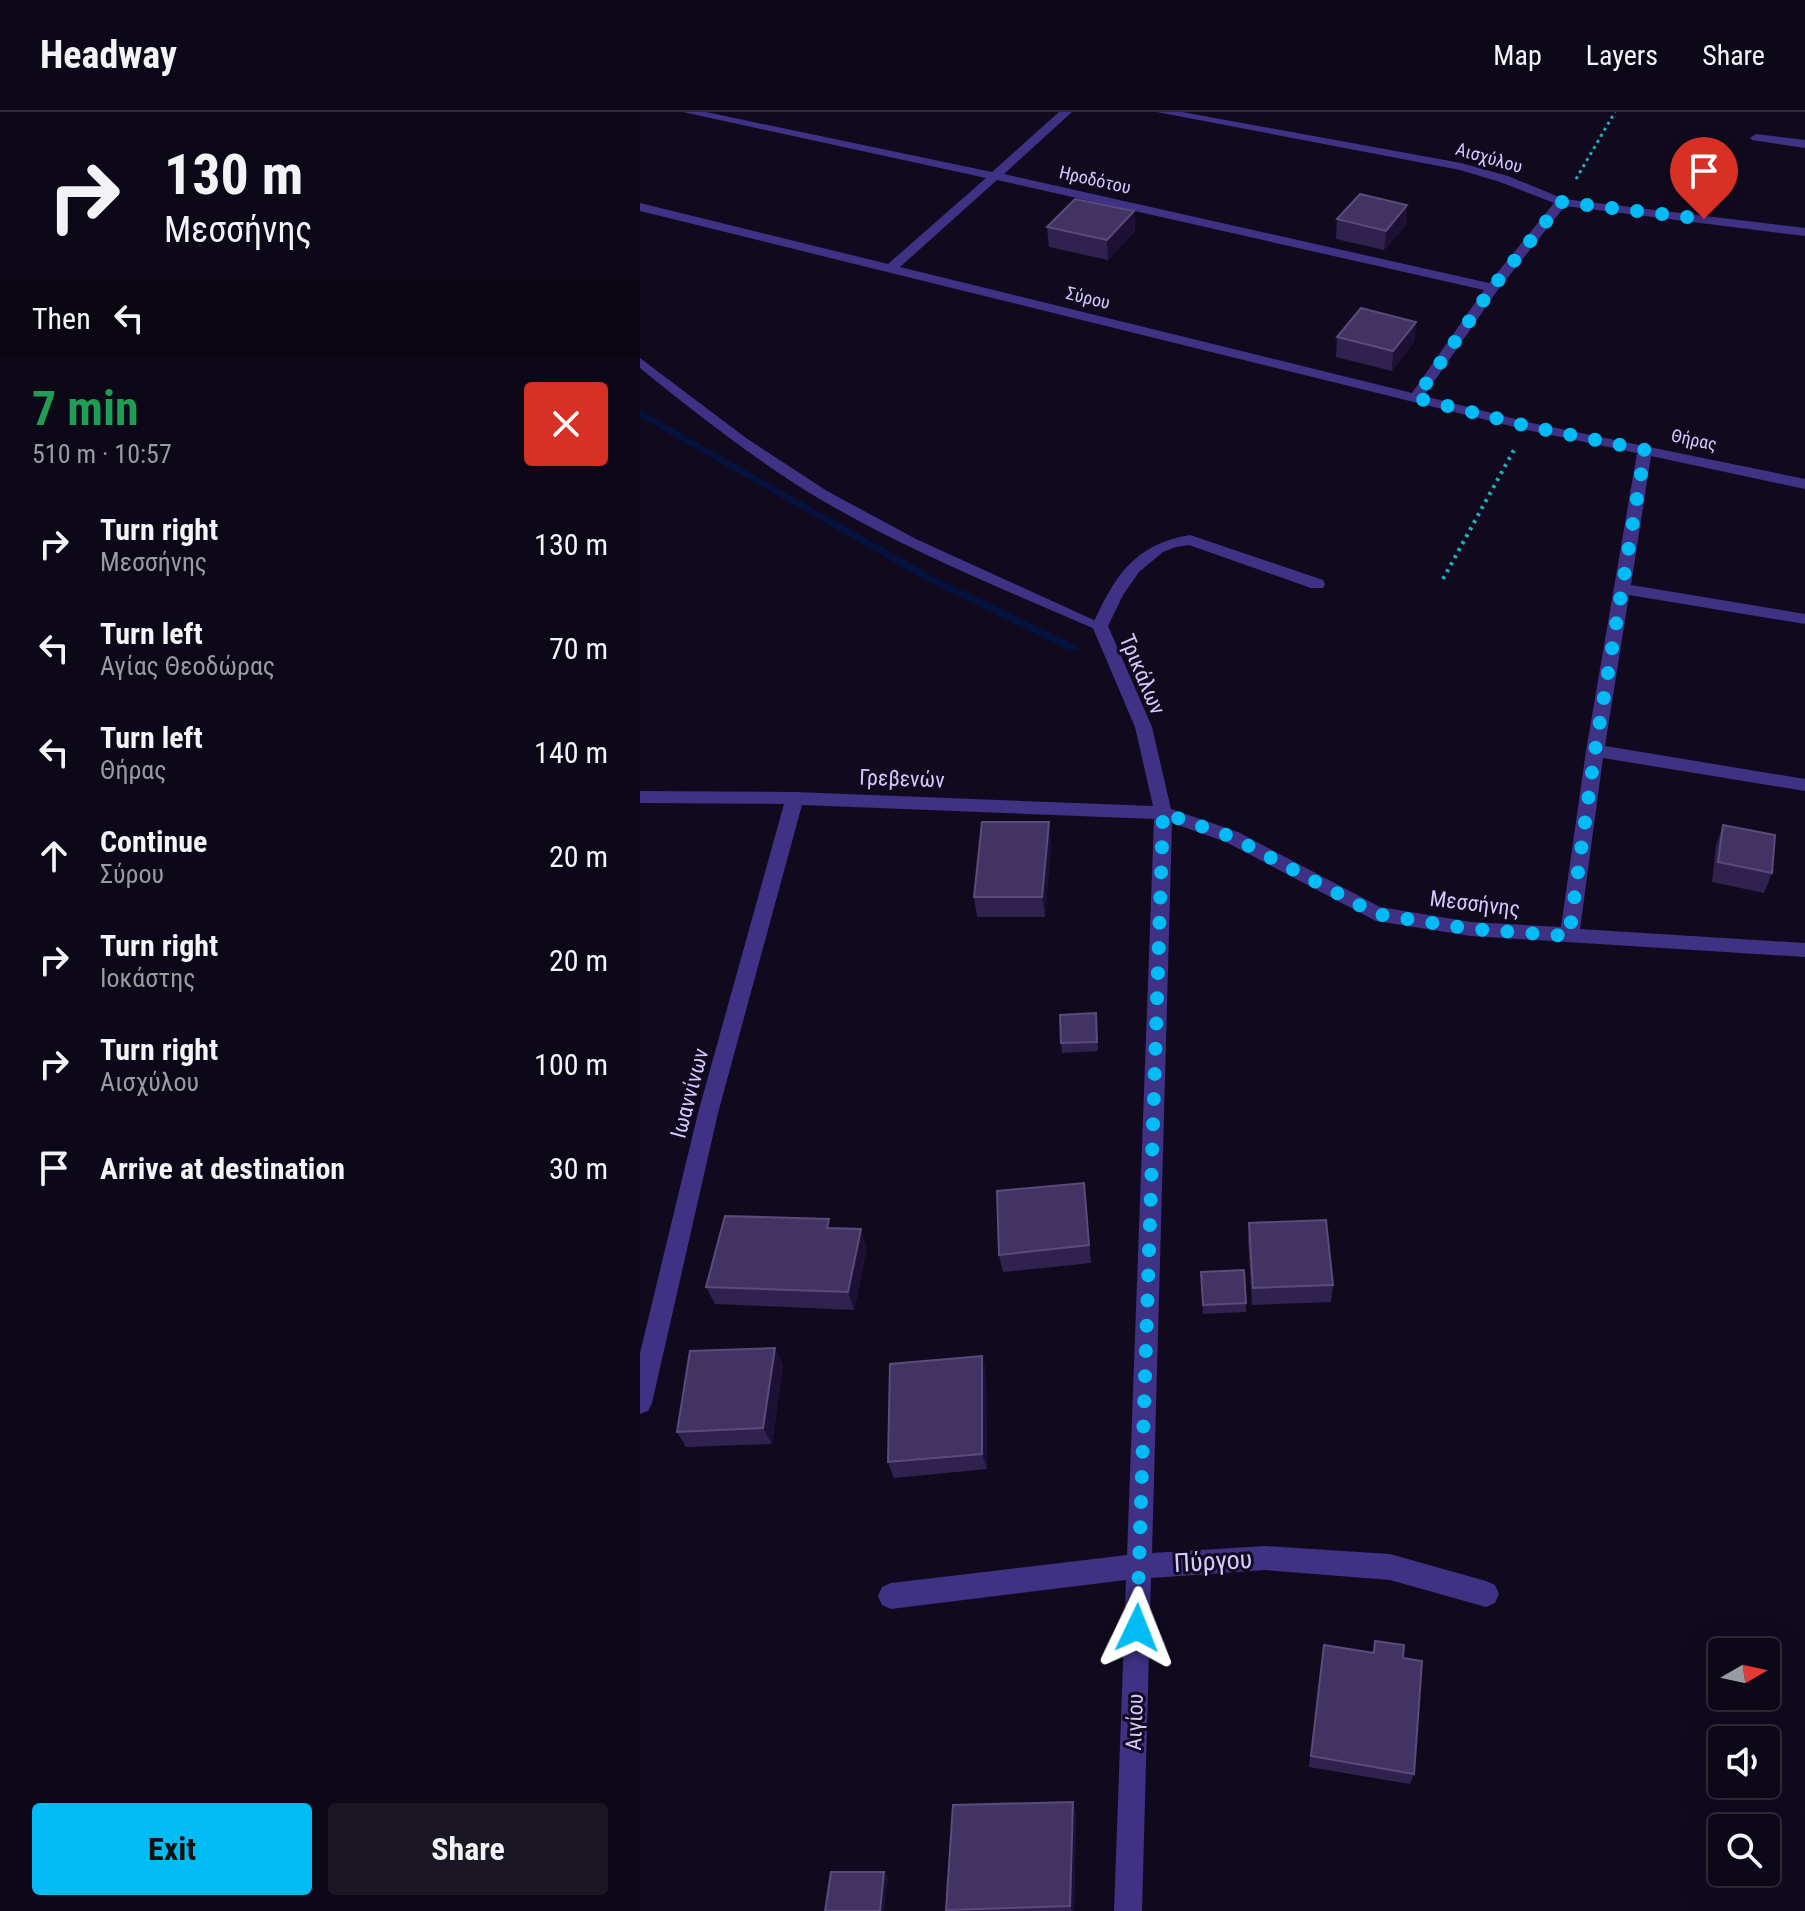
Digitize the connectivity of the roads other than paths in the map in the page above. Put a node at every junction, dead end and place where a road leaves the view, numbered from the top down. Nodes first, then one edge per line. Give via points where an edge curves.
1 (689, 112) edge
2 (1066, 112) edge
3 (1163, 112) edge
4 (1756, 138) dead end
5 (1805, 144) edge
6 (995, 176) junction
7 (1562, 202) junction
8 (640, 207) edge
9 (1805, 232) edge
10 (892, 268) junction
11 (1492, 288) junction
12 (640, 362) edge
13 (1416, 398) junction
14 (1527, 426) joint
15 (1645, 450) junction
16 (1805, 484) edge
17 (1317, 584) dead end
18 (1622, 589) junction
19 (1805, 619) edge
20 (1100, 626) junction
21 (1595, 751) junction
22 (1805, 785) edge
23 (640, 797) edge
24 (795, 798) junction
25 (1163, 813) junction
26 (1569, 936) junction
27 (1805, 950) edge
28 (640, 1403) edge
29 (1139, 1566) junction
30 (1486, 1594) dead end
31 (891, 1596) dead end
32 (1128, 1911) edge

1 - 6 street, Ηροδότου
2 - 6 street
3 - 7 street, Αισχύλου via 1461,167
4 - 5 street
6 - 10 street
6 - 11 street, Ηροδότου
7 - 9 street, Αισχύλου
7 - 11 street
8 - 10 street, Σύρου
10 - 13 street, Σύρου
11 - 13 street
12 - 20 lane via 847,509
13 - 14 street, Σύρου
14 - 15 street, Θήρας
15 - 16 street, Θήρας
15 - 18 street
17 - 20 street, Τρικάλων via 1190,540 1168,542 1152,550 1115,590
18 - 19 street
18 - 21 street
20 - 25 street, Τρικάλων via 1157,770
21 - 22 street
21 - 26 street
23 - 24 street, Γρεβενών
24 - 25 street, Γρεβενών
24 - 28 street, Ιωαννίνων via 708,1113
25 - 26 street, Μεσσήνης via 1232,837 1376,914 1471,929
25 - 29 street, Αιγίου
26 - 27 street, Μεσσήνης
29 - 30 street, Πύργου via 1265,1558 1390,1567
29 - 31 street, Πύργου
29 - 32 street, Αιγίου

